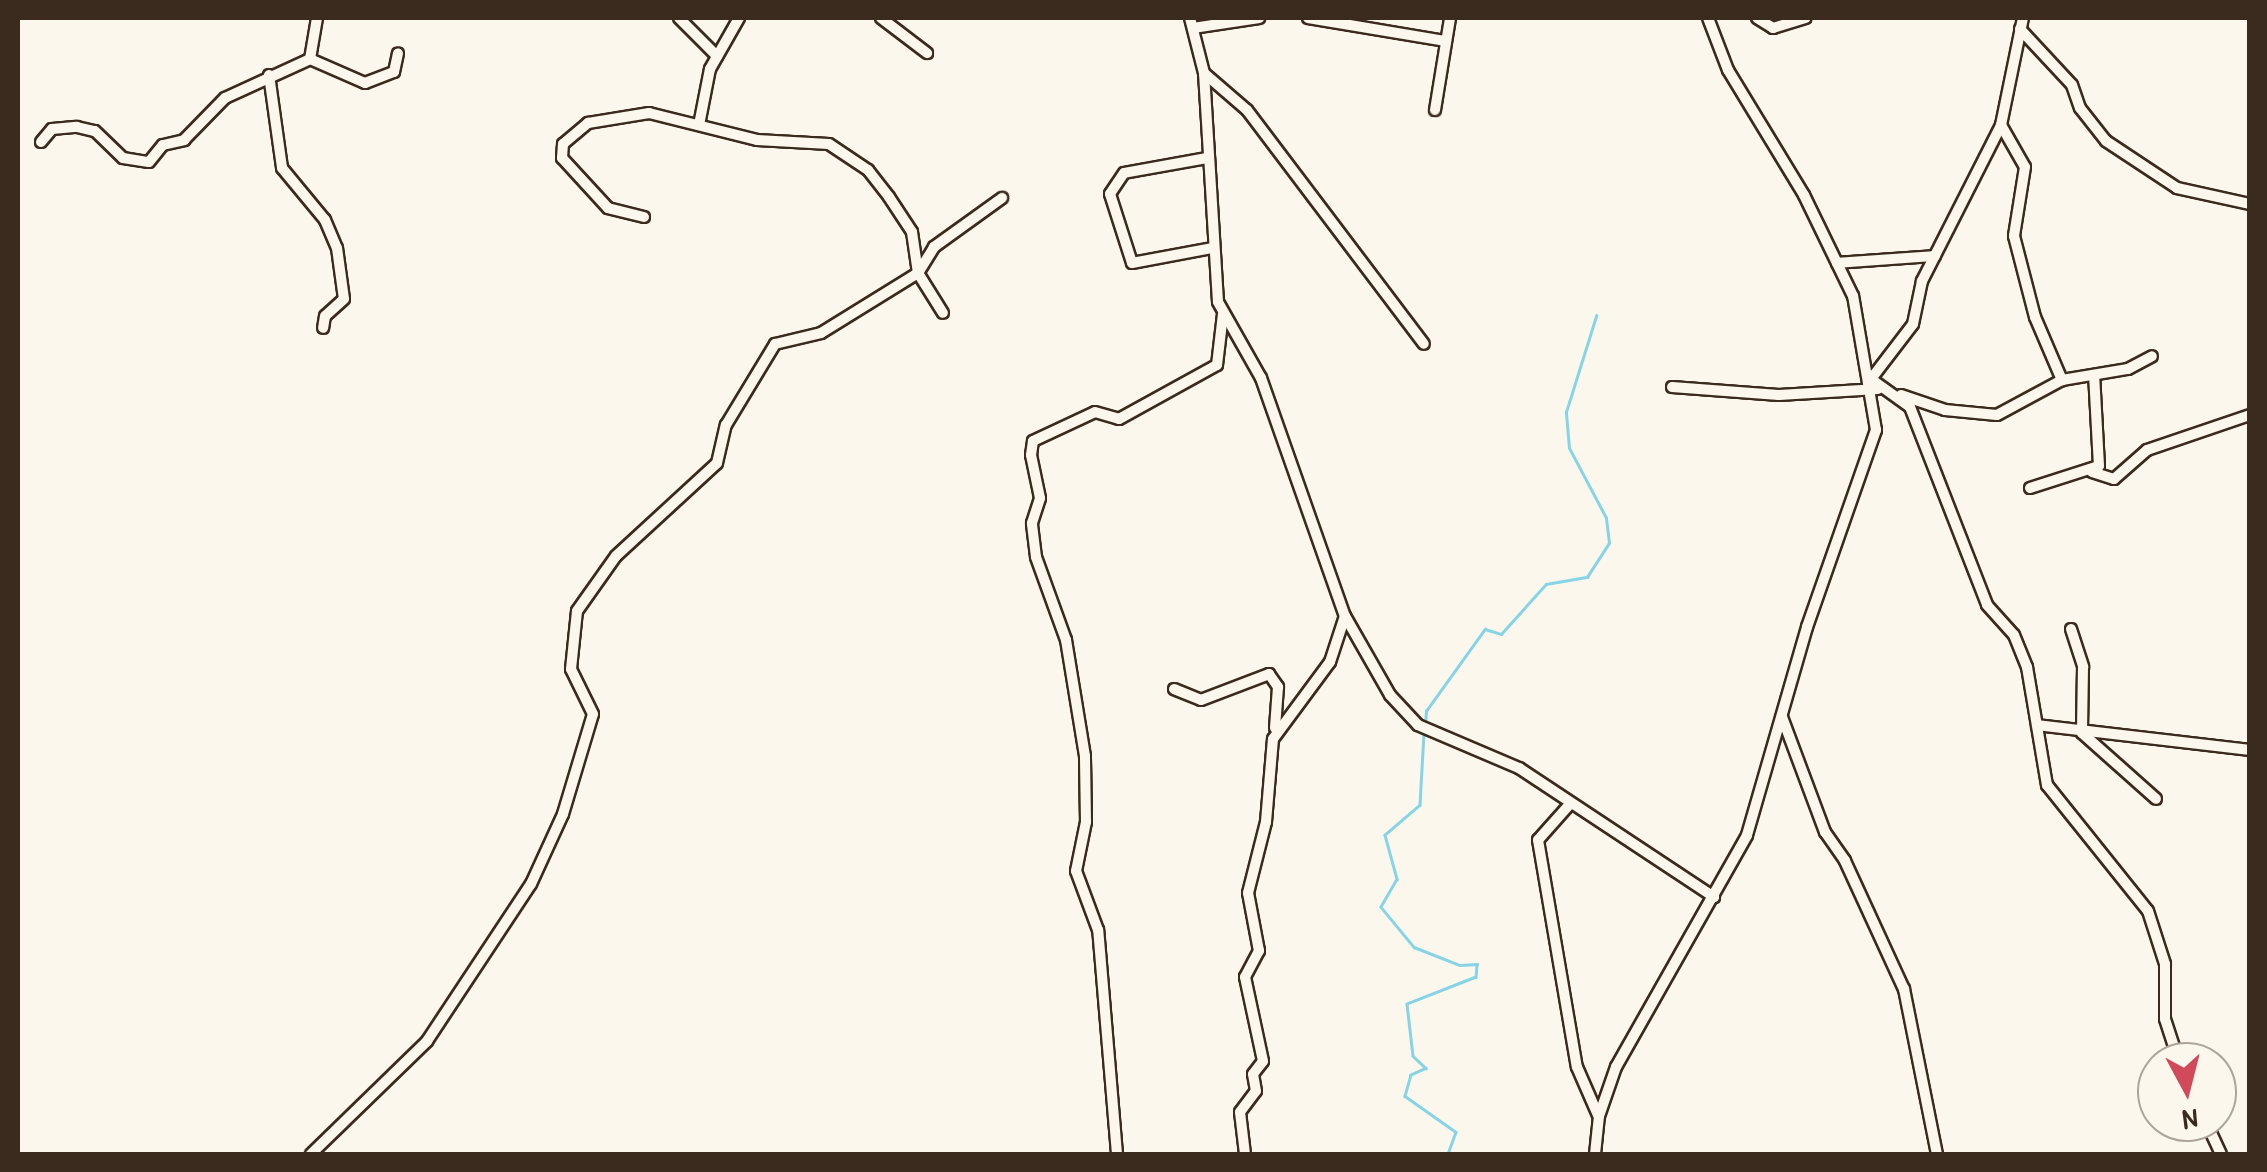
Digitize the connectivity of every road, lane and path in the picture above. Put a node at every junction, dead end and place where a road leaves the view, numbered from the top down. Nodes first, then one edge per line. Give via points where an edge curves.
1 (317, 18) edge
2 (679, 18) edge
3 (739, 18) edge
4 (881, 18) edge
5 (1259, 18) edge
6 (1308, 18) edge
7 (1450, 18) edge
8 (1708, 18) edge
9 (1757, 18) edge
10 (1806, 18) edge
11 (1192, 23) edge
12 (2022, 23) edge
13 (1446, 41) junction
14 (927, 53) dead end
15 (398, 54) dead end
16 (717, 56) junction
17 (310, 59) junction
18 (1204, 73) junction
19 (269, 75) junction
20 (1435, 110) dead end
21 (698, 125) junction
22 (2002, 125) junction
23 (41, 142) dead end
24 (1207, 158) junction
25 (1002, 198) dead end
26 (2250, 204) edge
27 (644, 217) dead end
28 (1212, 248) junction
29 (1934, 256) junction
30 (1837, 263) junction
31 (918, 273) junction
32 (943, 313) dead end
33 (1222, 313) junction
34 (323, 328) dead end
35 (1424, 344) dead end
36 (2152, 356) dead end
37 (2094, 375) junction
38 (2062, 380) junction
39 (1872, 384) junction
40 (1672, 387) dead end
41 (1900, 395) junction
42 (2250, 415) edge
43 (2092, 472) junction
44 (2030, 488) dead end
45 (1345, 616) junction
46 (2071, 630) dead end
47 (1174, 689) dead end
48 (1782, 717) junction
49 (2036, 725) junction
50 (1275, 729) junction
51 (2082, 733) junction
52 (2250, 750) edge
53 (2156, 799) dead end
54 (1570, 804) junction
55 (1714, 898) junction
56 (2172, 1042) edge
57 (1599, 1116) junction
58 (311, 1154) edge
59 (1117, 1154) edge
60 (1245, 1154) edge
61 (1595, 1154) edge
62 (1937, 1154) edge

1 - 17 street
2 - 16 street
3 - 16 street
4 - 14 street
5 - 11 street
6 - 13 street
7 - 13 street
8 - 30 street via 1728,70
9 - 10 street via 1773,28
11 - 18 street
12 - 22 street
12 - 26 street via 2106,140 2177,188
13 - 20 street
15 - 17 street via 394,72 366,83
16 - 21 street
17 - 19 street
18 - 24 street
18 - 35 street via 1247,110
19 - 23 street via 225,98 184,140 163,145 149,162 123,158 95,130 45,132
19 - 34 street via 282,168 324,220 336,248 344,299 325,316
21 - 27 street via 649,113 608,116 563,144 562,158 608,208
21 - 31 street via 758,140 829,144 868,170 912,232
22 - 29 street
22 - 38 street via 2026,167 2014,236 2035,316
24 - 28 street
24 - 28 street via 1124,174 1110,194 1132,262
25 - 31 street via 934,247
28 - 33 street
29 - 30 street
29 - 39 street via 1913,324
30 - 39 street via 1857,310
31 - 32 street
31 - 58 street via 821,332 775,344 726,425 717,463 616,556 577,611 571,669 593,714 563,814 531,884 427,1041
33 - 45 street via 1261,378
33 - 59 street via 1217,365 1119,418 1095,412 1033,441 1031,455 1040,498 1032,523 1036,557 1066,640 1085,756 1088,798 1076,871 1098,930
36 - 37 street
37 - 38 street
37 - 43 street via 2103,457
38 - 41 street via 2009,411 1982,417
39 - 40 street via 1779,395
39 - 41 street
39 - 48 street via 1876,430 1860,490
41 - 49 street via 1987,605 2014,635
42 - 43 street via 2147,450 2114,479
43 - 44 street
45 - 50 street via 1330,662
45 - 54 street via 1390,694 1423,726 1519,768
46 - 51 street via 2083,667
47 - 50 street via 1200,700 1269,674 1278,687
48 - 55 street via 1747,835
48 - 62 street via 1824,832 1872,914 1904,989
49 - 51 street
49 - 56 street via 2039,760 2057,804 2148,910 2165,964
50 - 60 street via 1260,857 1248,893 1259,950 1245,977 1262,1061 1253,1074 1256,1091 1240,1112
51 - 52 street
51 - 53 street
54 - 55 street
54 - 57 street via 1538,840 1577,1067
55 - 57 street via 1616,1067
57 - 61 street

